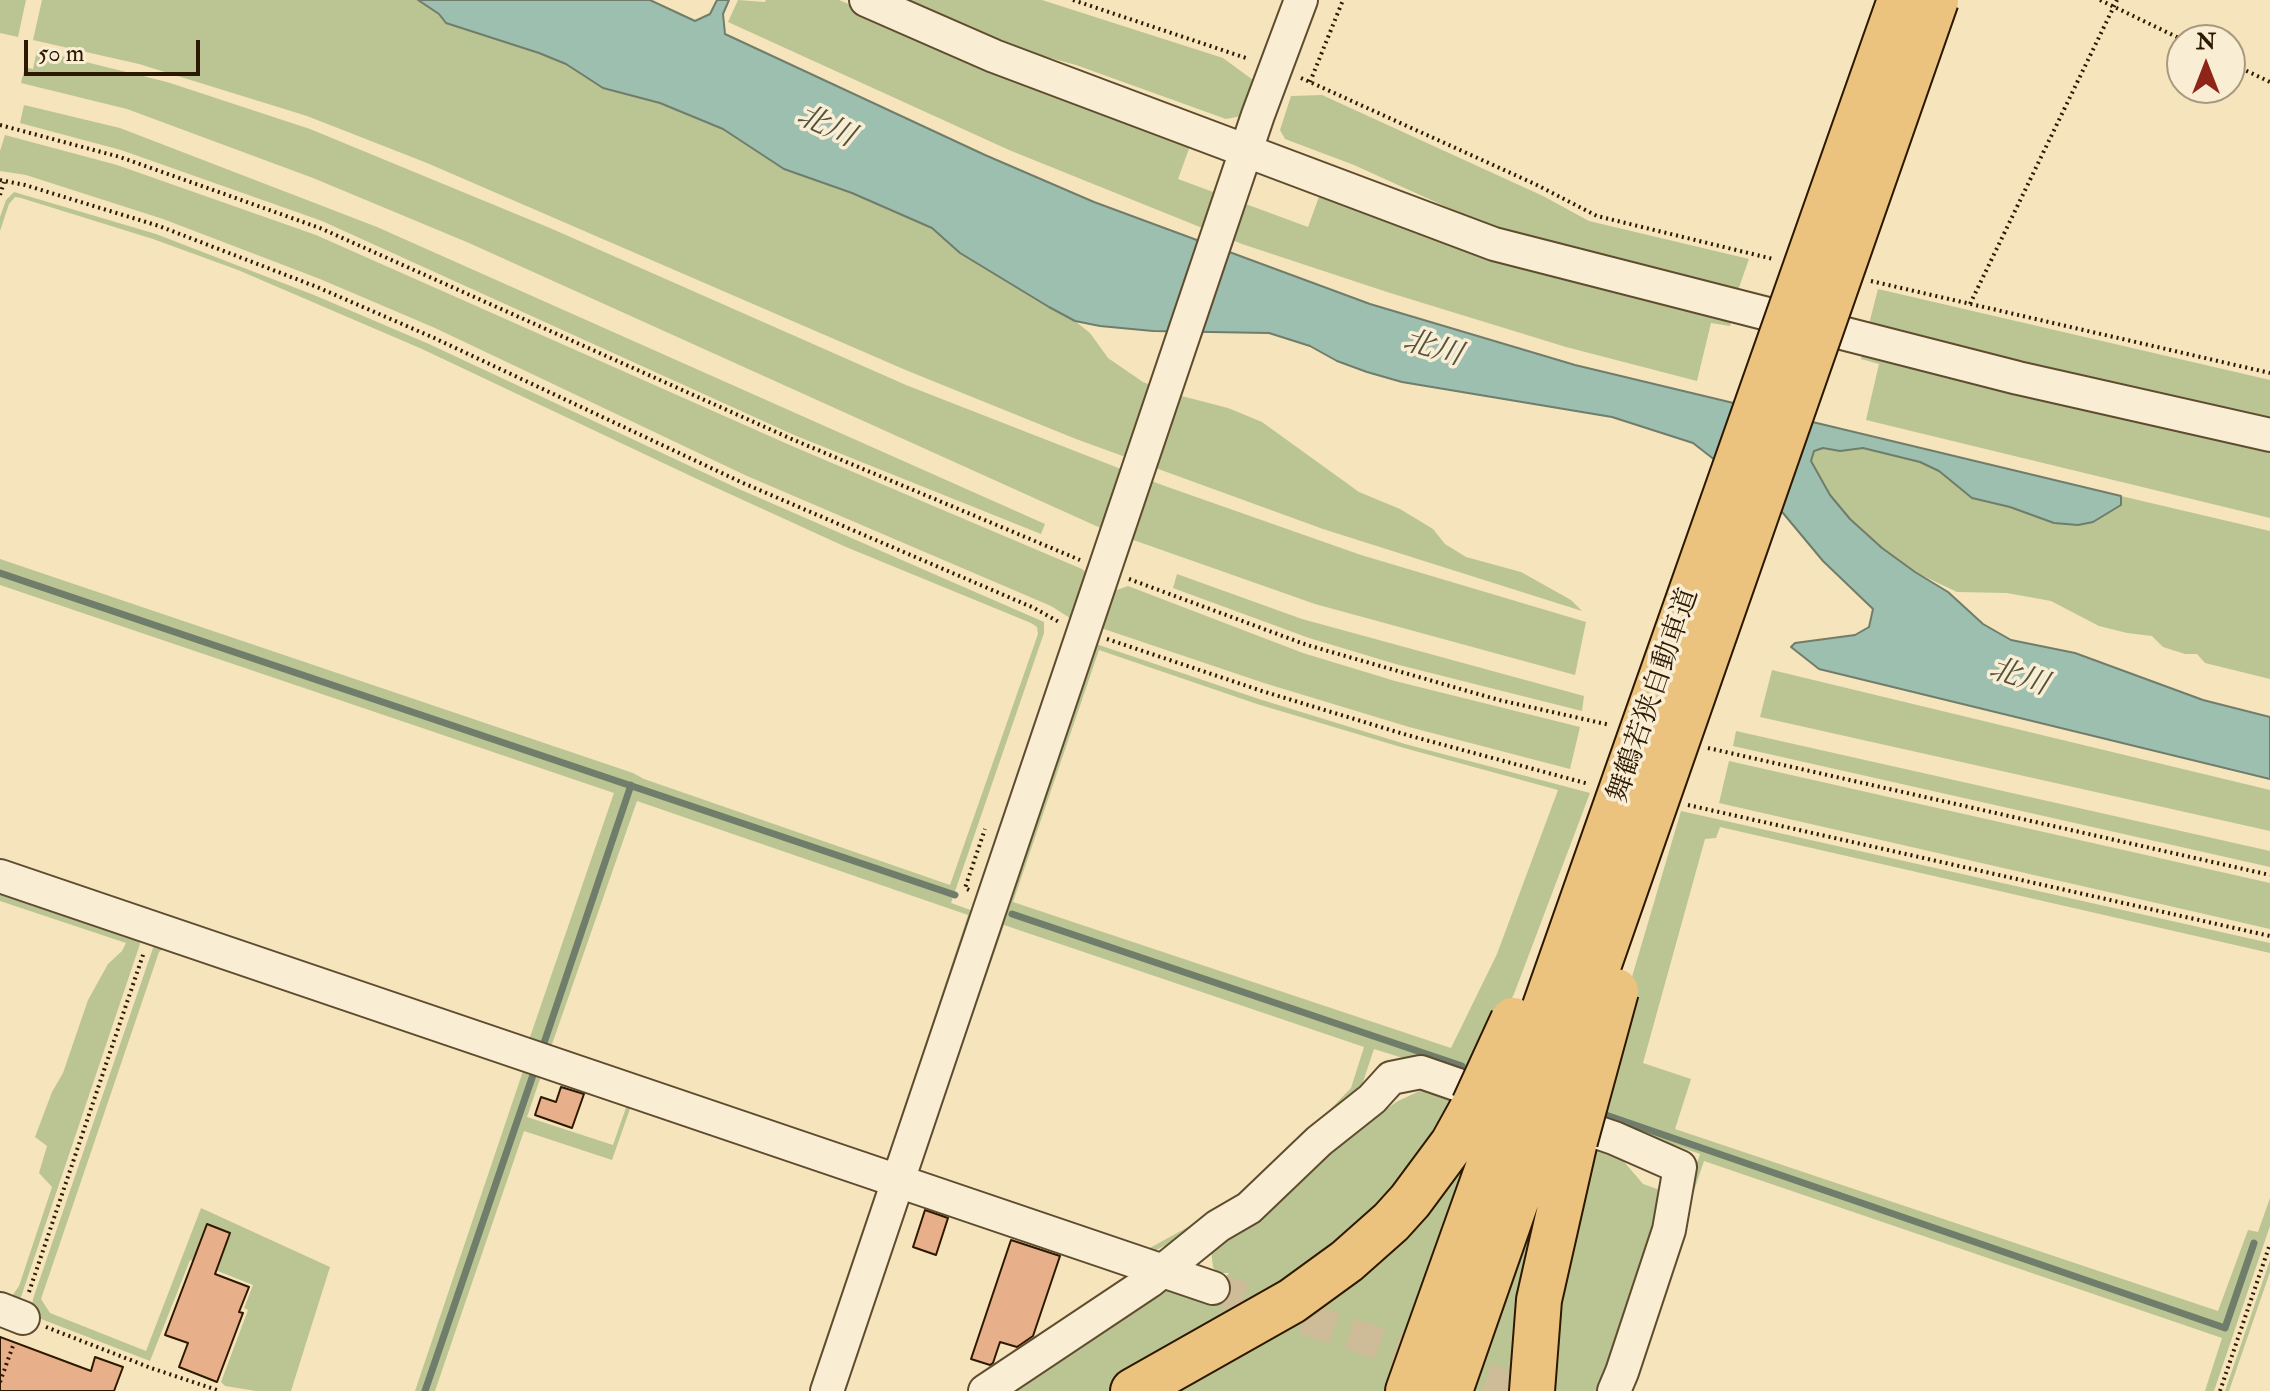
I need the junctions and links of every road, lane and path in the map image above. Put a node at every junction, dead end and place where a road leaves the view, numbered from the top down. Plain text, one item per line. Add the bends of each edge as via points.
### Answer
1 (866, 0) edge
2 (1073, 0) edge
3 (1301, 0) edge
4 (1343, 0) edge
5 (1900, 0) edge
6 (1936, 0) edge
7 (2100, 0) edge
8 (2117, 0) edge
9 (2114, 7) junction
10 (2166, 32) edge
11 (1258, 62) dead end
12 (2246, 71) edge
13 (1310, 82) dead end
14 (2270, 82) edge
15 (0, 125) edge
16 (1243, 162) junction
17 (2, 181) edge
18 (0, 195) edge
19 (1970, 304) dead end
20 (2270, 435) edge
21 (1107, 565) junction
22 (1065, 625) dead end
23 (0, 876) edge
24 (152, 927) junction
25 (1524, 1124) junction
26 (899, 1181) junction
27 (2270, 1244) edge
28 (1162, 1269) junction
29 (1213, 1288) tunnel mouth
30 (12, 1314) edge
31 (0, 1382) edge
32 (220, 1391) edge
33 (827, 1391) edge
34 (985, 1391) edge
35 (1133, 1391) edge
36 (1408, 1391) edge
37 (1450, 1391) edge
38 (1532, 1391) edge
39 (1614, 1391) edge
40 (2220, 1391) edge

1 - 16 street
2 - 11 path
3 - 16 street
4 - 13 path
5 - 25 highway, bridge via 1732,477 1675,581 1517,1011
6 - 25 highway, 舞鶴若狭自動車道, bridge via 1725,600
7 - 9 path
8 - 9 path
9 - 10 path
9 - 19 path
12 - 14 path
15 - 21 path via 120,157 320,228 808,446
16 - 20 street via 1494,244 2018,378
16 - 21 street
17 - 18 path
17 - 22 path via 159,226 317,287
21 - 26 street
23 - 24 street
24 - 26 street
24 - 30 path via 27,1297
25 - 35 highway via 1453,1143 1410,1201 1347,1261 1292,1301
25 - 36 highway
25 - 37 highway
25 - 38 highway via 1541,1286
26 - 28 street
26 - 33 street
27 - 40 path
28 - 29 street
28 - 34 street
28 - 39 street via 1249,1208 1391,1078 1421,1072 1614,1138 1680,1167 1669,1230
30 - 31 path
30 - 32 path

